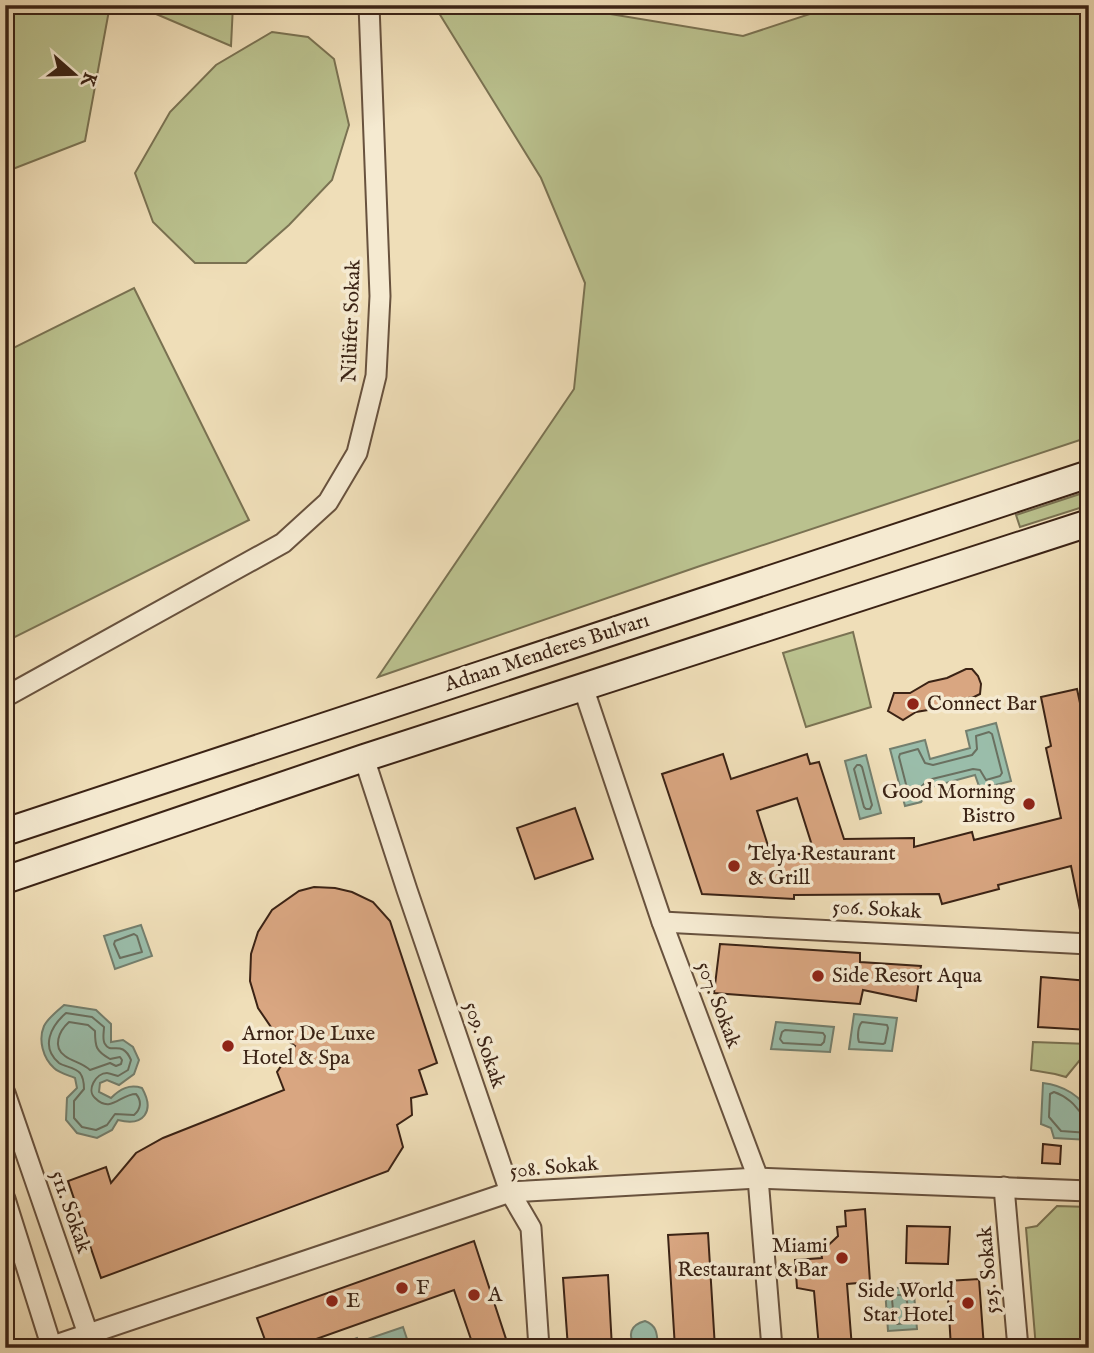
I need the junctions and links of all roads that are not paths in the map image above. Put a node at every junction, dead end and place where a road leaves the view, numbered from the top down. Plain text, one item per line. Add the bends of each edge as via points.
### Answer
1 (369, 5) edge
2 (1089, 474) edge
3 (1089, 523) edge
4 (583, 687) junction
5 (5, 696) edge
6 (364, 758) junction
7 (5, 832) edge
8 (5, 880) edge
9 (662, 922) junction
10 (1089, 944) edge
11 (5, 1093) edge
12 (758, 1178) junction
13 (1004, 1187) junction
14 (1089, 1191) edge
15 (510, 1192) junction
16 (5, 1199) edge
17 (89, 1341) edge
18 (50, 1347) edge
19 (539, 1348) edge
20 (772, 1348) edge
21 (1018, 1348) edge

1 - 5 street, Nilüfer Sokak via 380,296 376,376 358,453 328,502 283,543
2 - 7 main road, Adnan Menderes Bulvarı
3 - 4 main road, Adnan Menderes Bulvarı
4 - 6 main road, Adnan Menderes Bulvarı
4 - 9 street, 507. Sokak
6 - 8 main road, Adnan Menderes Bulvarı
6 - 15 street, 509. Sokak
9 - 10 street, 506. Sokak
9 - 12 street, 507. Sokak
11 - 17 street, 511. Sokak
12 - 13 street, 508. Sokak
12 - 15 street, 508. Sokak
12 - 20 street, 507. Sokak
13 - 14 street, 508. Sokak
13 - 21 street, 525. Sokak
15 - 17 street, 508. Sokak
15 - 19 street, 509. Sokak via 531,1228
16 - 18 street
17 - 18 street, 508. Sokak

